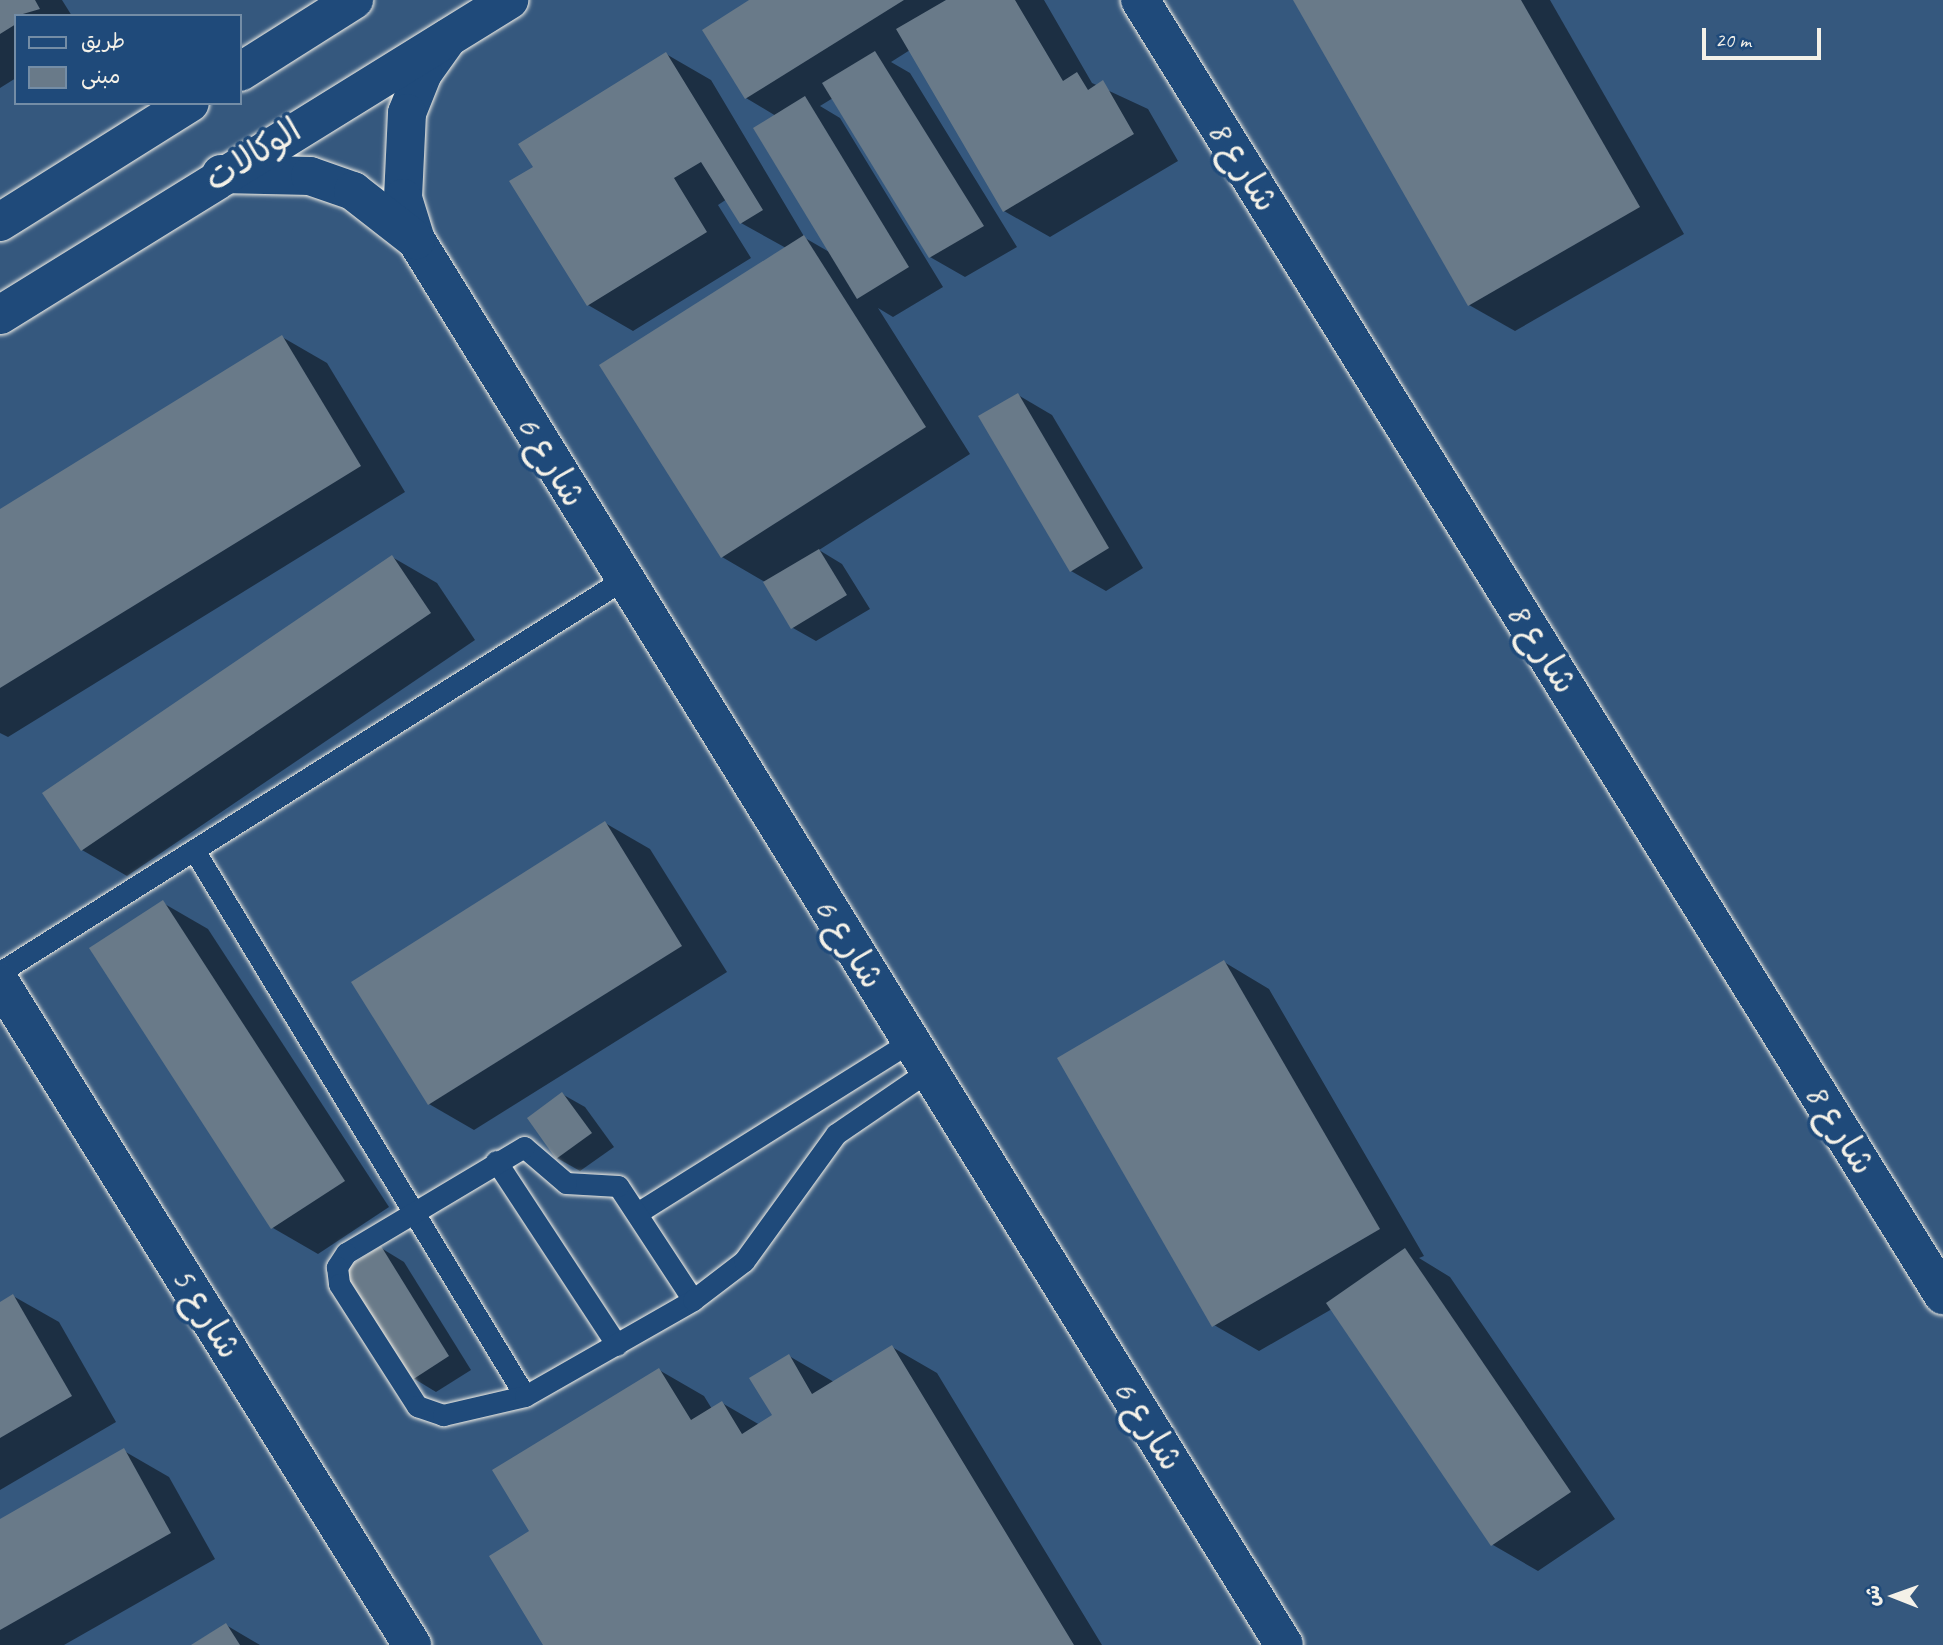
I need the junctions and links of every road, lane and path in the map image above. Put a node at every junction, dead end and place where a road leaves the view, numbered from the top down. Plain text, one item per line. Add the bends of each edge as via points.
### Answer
1 (354, 0) edge
2 (509, 0) edge
3 (1140, 0) edge
4 (449, 38) junction
5 (242, 71) edge
6 (187, 105) edge
7 (221, 174) junction
8 (0, 222) edge
9 (416, 240) junction
10 (0, 315) edge
11 (624, 579) junction
12 (194, 850) junction
13 (0, 972) edge
14 (0, 982) edge
15 (919, 1056) junction
16 (496, 1161) junction
17 (414, 1209) junction
18 (637, 1213) junction
19 (1943, 1295) edge
20 (693, 1300) junction
21 (617, 1345) junction
22 (525, 1396) junction
23 (412, 1645) edge
24 (1284, 1645) edge

1 - 5 street
2 - 4 street, الوكالات
3 - 19 street, شارع 8
4 - 7 street, الوكالات
4 - 9 street, شارع 6 via 424,73 405,123 403,198
6 - 8 street
7 - 9 street, شارع 6 via 310,176 353,191
7 - 10 street, الوكالات
9 - 11 street, شارع 6
11 - 12 lane
11 - 15 street, شارع 6
12 - 13 lane
12 - 17 lane
14 - 23 street, شارع 5
15 - 18 lane
15 - 20 lane via 836,1134 754,1250
15 - 24 street, شارع 6
16 - 17 lane
16 - 18 lane via 532,1148 566,1183 612,1182
16 - 21 lane
17 - 22 lane
17 - 22 lane via 346,1253 337,1267 339,1284 417,1406 443,1415
18 - 20 lane
20 - 21 lane
21 - 22 lane

